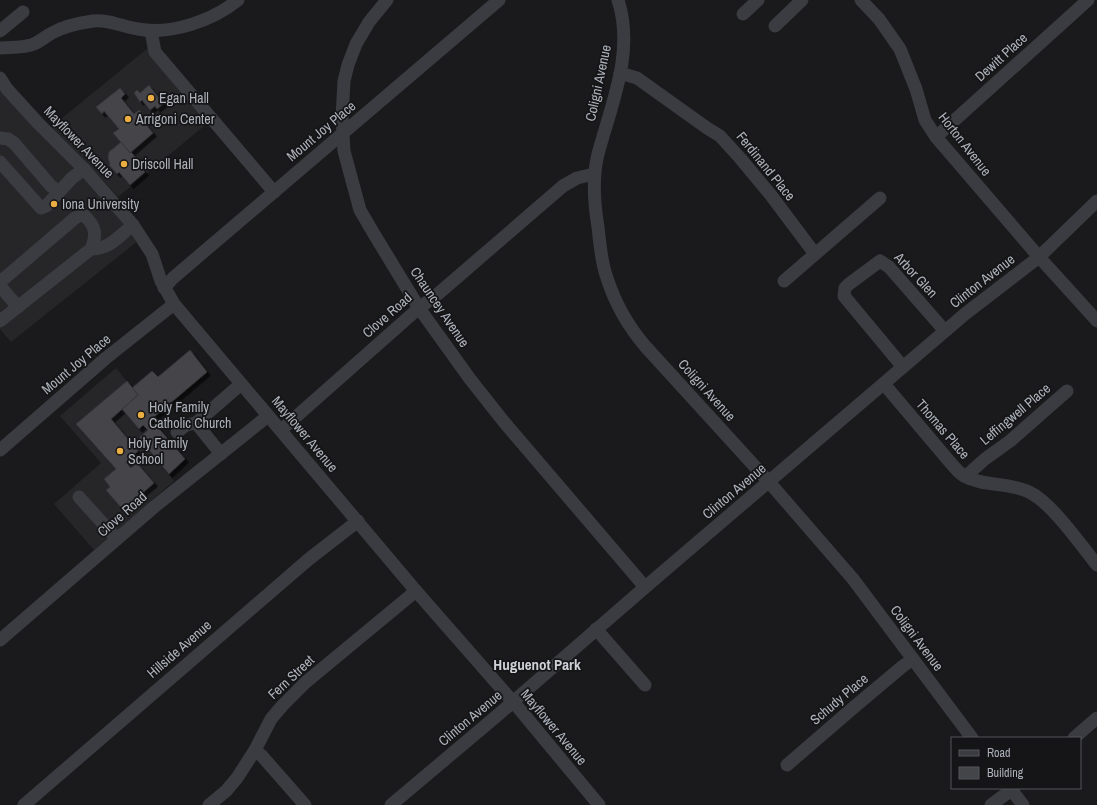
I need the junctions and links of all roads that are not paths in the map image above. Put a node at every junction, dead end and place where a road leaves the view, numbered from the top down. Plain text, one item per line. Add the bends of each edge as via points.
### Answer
1 (238, 0) edge
2 (387, 0) edge
3 (499, 0) edge
4 (618, 0) edge
5 (758, 0) edge
6 (802, 0) edge
7 (861, 0) edge
8 (1088, 0) edge
9 (23, 12) dead end
10 (743, 14) dead end
11 (775, 26) dead end
12 (0, 31) edge
13 (151, 32) junction
14 (0, 48) edge
15 (620, 73) junction
16 (0, 78) edge
17 (343, 134) junction
18 (936, 137) junction
19 (0, 138) edge
20 (0, 162) edge
21 (84, 169) junction
22 (594, 174) junction
23 (59, 192) junction
24 (274, 192) junction
25 (880, 198) dead end
26 (1097, 201) edge
27 (133, 225) junction
28 (91, 250) junction
29 (815, 254) junction
30 (1039, 257) junction
31 (784, 281) dead end
32 (0, 282) edge
33 (0, 286) edge
34 (164, 288) junction
35 (174, 304) junction
36 (18, 307) junction
37 (419, 308) junction
38 (0, 321) edge
39 (1097, 321) edge
40 (945, 331) junction
41 (903, 367) junction
42 (241, 384) junction
43 (884, 384) junction
44 (1066, 391) dead end
45 (268, 416) junction
46 (196, 423) junction
47 (280, 430) junction
48 (176, 432) dead end
49 (0, 450) edge
50 (221, 454) junction
51 (966, 476) junction
52 (769, 482) junction
53 (79, 497) dead end
54 (358, 521) junction
55 (117, 539) junction
56 (1097, 565) edge
57 (645, 587) junction
58 (416, 591) junction
59 (596, 629) junction
60 (0, 640) edge
61 (913, 659) junction
62 (645, 685) dead end
63 (513, 702) junction
64 (1097, 718) edge
65 (971, 737) edge
66 (1075, 737) edge
67 (255, 750) junction
68 (787, 765) dead end
69 (1012, 789) edge
70 (24, 805) edge
71 (209, 805) edge
72 (305, 805) edge
73 (391, 805) edge
74 (599, 805) edge
75 (991, 805) edge
76 (1023, 805) edge

1 - 13 street via 218,13 187,25
2 - 17 street, Chauncey Avenue via 369,22 356,44 348,65 342,100
3 - 17 street, Mount Joy Place
4 - 15 street, Coligni Avenue via 624,32
5 - 10 street
6 - 11 street
7 - 18 street, Horton Avenue via 879,19 900,49 925,120
8 - 18 street, Dewitt Place
9 - 12 street
13 - 14 street via 95,21 62,28 30,45
13 - 24 street via 155,52
15 - 22 street, Coligni Avenue
15 - 29 street, Ferdinand Place via 637,78 720,136 765,188
16 - 21 street, Mayflower Avenue via 38,123
17 - 24 street, Mount Joy Place
17 - 37 street, Chauncey Avenue via 344,151 360,210
18 - 30 street, Horton Avenue
19 - 23 street via 14,142
20 - 23 street via 41,208
21 - 23 street
21 - 27 street, Mayflower Avenue
22 - 37 street, Clove Road via 577,178 562,186 439,294
22 - 52 street, Coligni Avenue via 594,205 606,277 625,318 645,346
24 - 34 street, Mount Joy Place
25 - 29 street
26 - 30 street, Clinton Avenue
27 - 28 street via 107,246
27 - 34 street, Mayflower Avenue via 152,254
28 - 32 street via 95,239 94,231 85,216 80,215
28 - 36 street
29 - 31 street
30 - 39 street, Horton Avenue
30 - 40 street, Clinton Avenue
33 - 36 street
34 - 35 street, Mayflower Avenue
35 - 42 street, Mayflower Avenue
35 - 49 street, Mount Joy Place via 106,358
36 - 38 street
37 - 47 street, Clove Road
37 - 57 street, Chauncey Avenue via 494,410
40 - 41 street, Clinton Avenue
40 - 41 street, Arbor Glen via 889,267 880,261 849,284 845,288 844,296
41 - 43 street, Clinton Avenue
42 - 45 street, Mayflower Avenue
42 - 46 street
43 - 51 street, Thomas Place via 949,462
43 - 52 street, Clinton Avenue
44 - 51 street, Leffingwell Place
45 - 47 street, Mayflower Avenue
45 - 50 street, Clove Road
46 - 48 street via 186,425
46 - 50 street
47 - 54 street, Mayflower Avenue
50 - 55 street, Clove Road
51 - 56 street, Thomas Place via 977,481 1018,487 1042,500
52 - 57 street, Clinton Avenue
52 - 61 street, Coligni Avenue via 853,579
53 - 55 street
54 - 58 street, Mayflower Avenue
54 - 70 street, Hillside Avenue via 309,559
55 - 60 street, Clove Road
57 - 59 street, Clinton Avenue
58 - 63 street, Mayflower Avenue
58 - 67 street, Fern Street via 306,682 271,719
59 - 62 street
59 - 63 street, Clinton Avenue
61 - 65 street, Coligni Avenue
61 - 68 street, Schudy Place
63 - 73 street, Clinton Avenue
63 - 74 street, Mayflower Avenue
64 - 66 street
67 - 71 street, Fern Street via 237,778
67 - 72 street
69 - 75 street
69 - 76 street

